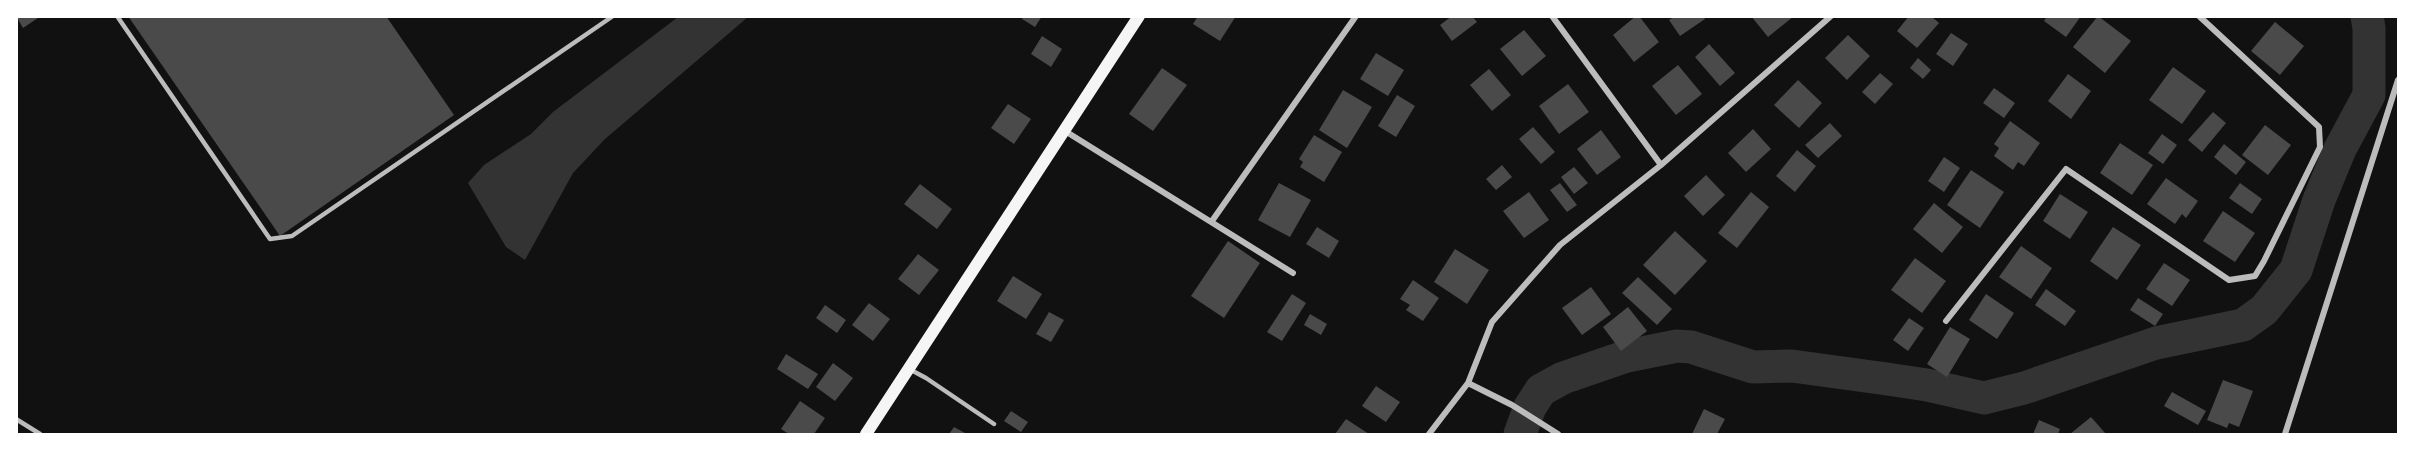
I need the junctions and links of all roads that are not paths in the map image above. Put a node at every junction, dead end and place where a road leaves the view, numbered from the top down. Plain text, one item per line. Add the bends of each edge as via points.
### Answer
1 (117, 16) edge
2 (613, 16) edge
3 (1139, 16) edge
4 (1356, 16) edge
5 (1552, 16) edge
6 (1831, 16) edge
7 (2199, 16) edge
8 (2398, 80) edge
9 (1065, 131) junction
10 (1661, 165) junction
11 (1212, 221) junction
12 (1293, 273) dead end
13 (1946, 321) dead end
14 (908, 368) junction
15 (1468, 383) junction
16 (16, 419) edge
17 (994, 424) dead end
18 (40, 435) edge
19 (866, 435) edge
20 (1429, 435) edge
21 (1558, 435) edge
22 (2285, 435) edge

1 - 2 lane via 270,239 291,237
3 - 9 main road
4 - 11 street
5 - 10 street
6 - 10 street
7 - 13 street via 2319,127 2320,147 2255,276 2229,280 2066,169
8 - 22 street
9 - 11 street
9 - 14 main road
10 - 15 street via 1560,245 1514,296 1492,322
11 - 12 street
14 - 17 lane
14 - 19 main road
15 - 20 street
15 - 21 street
16 - 18 lane

